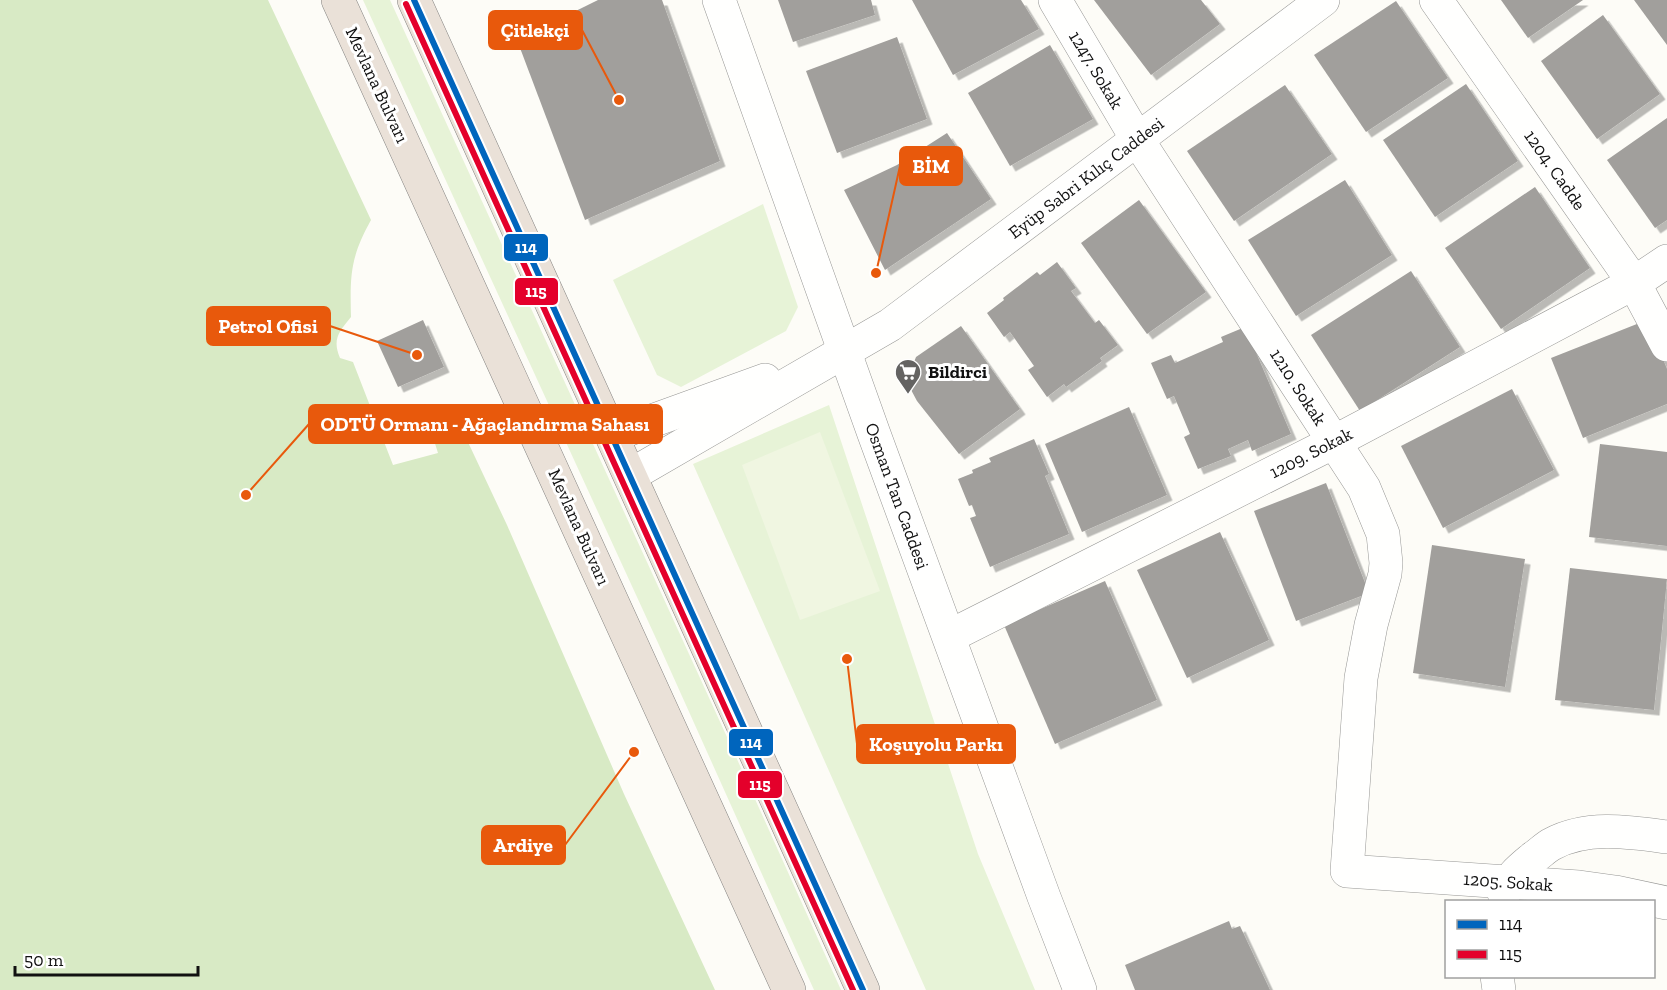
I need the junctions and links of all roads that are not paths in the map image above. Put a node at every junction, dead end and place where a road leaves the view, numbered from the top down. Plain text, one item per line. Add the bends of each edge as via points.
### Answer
1 (338, 0) edge
2 (414, 0) edge
3 (719, 0) edge
4 (1054, 0) edge
5 (1323, 0) edge
6 (1436, 0) edge
7 (1137, 139) junction
8 (1667, 261) edge
9 (1634, 283) junction
10 (1667, 345) edge
11 (846, 351) junction
12 (673, 413) junction
13 (613, 435) junction
14 (1334, 442) junction
15 (685, 444) junction
16 (631, 475) junction
17 (950, 636) junction
18 (1667, 837) edge
19 (1347, 871) joint
20 (1504, 892) edge
21 (1653, 900) edge
22 (789, 990) edge
23 (863, 990) edge
24 (1080, 990) edge

1 - 22 highway, Mevlana Bulvarı
2 - 13 highway
3 - 11 street, Osman Tan Caddesi
4 - 7 street, 1247. Sokak
5 - 7 street, Eyüp Sabri Kılıç Caddesi
6 - 9 street, 1204. Cadde
7 - 11 street, Eyüp Sabri Kılıç Caddesi via 909,312
7 - 14 street, 1210. Sokak
8 - 9 street, 1209. Sokak
9 - 10 street, 1204. Cadde
9 - 14 street, 1209. Sokak
11 - 12 street, Eyüp Sabri Kılıç Caddesi
11 - 15 street, Eyüp Sabri Kılıç Caddesi
11 - 17 street, Osman Tan Caddesi
12 - 13 street, Eyüp Sabri Kılıç Caddesi
12 - 15 street via 670,433 675,441
13 - 16 highway
14 - 17 street, 1209. Sokak
14 - 19 street, 1210. Sokak via 1376,514 1386,562 1361,678
15 - 16 street, Eyüp Sabri Kılıç Caddesi
16 - 23 highway
17 - 24 street, Osman Tan Caddesi
18 - 20 street via 1588,833 1552,844 1522,866
19 - 20 street, 1205. Sokak
20 - 21 street, 1205. Sokak via 1615,892

